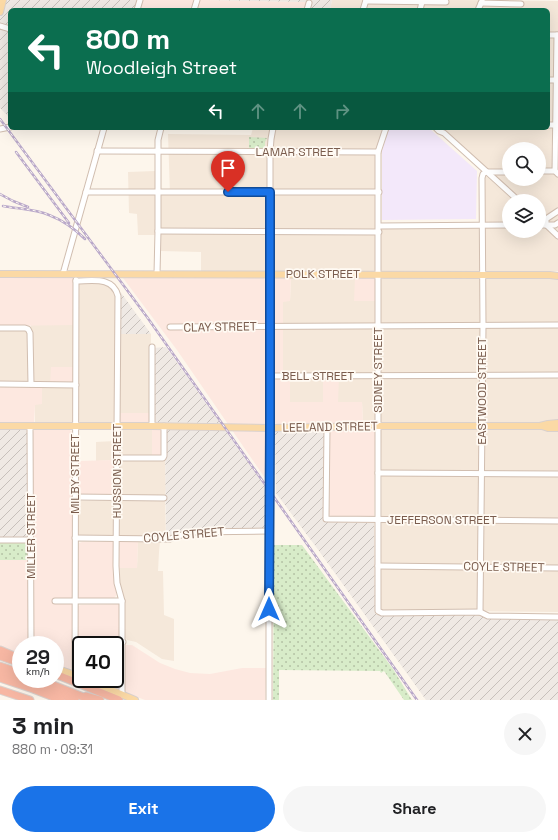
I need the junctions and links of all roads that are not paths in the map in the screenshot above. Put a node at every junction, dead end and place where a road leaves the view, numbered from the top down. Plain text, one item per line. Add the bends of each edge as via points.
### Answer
1 (3, 0) edge
2 (366, 1) edge
3 (422, 2) junction
4 (446, 2) dead end
5 (481, 2) edge
6 (309, 3) dead end
7 (521, 4) dead end
8 (308, 8) edge
9 (420, 8) edge
10 (0, 12) edge
11 (558, 35) edge
12 (557, 80) edge
13 (557, 125) edge
14 (103, 130) edge
15 (161, 130) edge
16 (273, 130) edge
17 (385, 130) edge
18 (444, 131) edge
19 (97, 151) junction
20 (158, 151) junction
21 (270, 152) junction
22 (378, 152) junction
23 (486, 172) junction
24 (502, 172) edge
25 (546, 172) edge
26 (556, 173) edge
27 (86, 192) junction
28 (157, 192) junction
29 (270, 192) junction
30 (379, 192) junction
31 (511, 194) edge
32 (558, 211) edge
33 (546, 219) edge
34 (558, 223) edge
35 (546, 224) joint
36 (482, 225) junction
37 (502, 225) edge
38 (379, 226) junction
39 (158, 231) junction
40 (270, 232) junction
41 (379, 232) junction
42 (558, 236) edge
43 (0, 274) edge
44 (62, 274) junction
45 (76, 274) junction
46 (157, 274) junction
47 (270, 274) junction
48 (378, 274) junction
49 (482, 274) junction
50 (558, 275) edge
51 (76, 281) junction
52 (483, 325) junction
53 (558, 325) edge
54 (270, 326) junction
55 (378, 326) junction
56 (170, 327) dead end
57 (0, 328) edge
58 (152, 347) dead end
59 (558, 375) edge
60 (270, 376) junction
61 (378, 376) junction
62 (482, 376) junction
63 (0, 384) edge
64 (31, 384) junction
65 (76, 384) junction
66 (558, 423) edge
67 (0, 426) edge
68 (30, 426) junction
69 (76, 426) junction
70 (117, 426) junction
71 (152, 426) junction
72 (164, 426) junction
73 (378, 426) junction
74 (482, 426) junction
75 (540, 426) junction
76 (327, 427) junction
77 (270, 428) junction
78 (558, 428) edge
79 (117, 458) junction
80 (378, 473) junction
81 (482, 474) junction
82 (558, 474) edge
83 (75, 497) junction
84 (116, 498) junction
85 (164, 498) dead end
86 (378, 520) junction
87 (482, 520) junction
88 (558, 521) edge
89 (269, 531) junction
90 (75, 538) junction
91 (116, 538) junction
92 (0, 540) edge
93 (31, 540) junction
94 (378, 566) junction
95 (481, 567) junction
96 (558, 568) edge
97 (55, 601) dead end
98 (75, 601) junction
99 (122, 601) junction
100 (480, 612) junction
101 (558, 617) edge
102 (30, 636) edge
103 (75, 636) edge
104 (122, 636) edge
105 (0, 650) edge
106 (12, 655) edge
107 (0, 656) edge
108 (12, 660) edge
109 (0, 666) edge
110 (12, 670) edge
111 (0, 672) edge
112 (64, 677) edge
113 (0, 678) edge
114 (57, 688) edge
115 (102, 688) edge
116 (0, 690) edge
117 (74, 696) edge
118 (120, 697) edge
119 (30, 700) edge
120 (61, 700) edge
121 (91, 700) edge
122 (100, 700) edge
123 (136, 700) edge
124 (269, 700) edge

1 - 10 main road
2 - 3 street
3 - 4 street
3 - 9 street
5 - 7 street
6 - 8 street
11 - 12 street
12 - 13 street
13 - 26 street
14 - 19 street
15 - 20 street
16 - 21 street
17 - 22 street, SIDNEY STREET
18 - 23 street
19 - 20 street, LAMAR STREET
19 - 27 street
20 - 21 street, LAMAR STREET
20 - 28 street
21 - 22 street, LAMAR STREET
21 - 29 street
22 - 30 street, SIDNEY STREET
23 - 24 street
23 - 31 street
23 - 36 street, EASTWOOD STREET via 482,178
25 - 26 street
27 - 28 street
27 - 44 street
28 - 29 street
28 - 39 street
29 - 30 street
29 - 40 street
30 - 38 street, SIDNEY STREET
32 - 33 street
34 - 35 street
35 - 42 street
36 - 37 street
36 - 38 street
36 - 49 street, EASTWOOD STREET
38 - 41 street, SIDNEY STREET
39 - 40 street
39 - 46 street
40 - 41 street
40 - 47 street
41 - 48 street, SIDNEY STREET
43 - 44 main road, POLK STREET
44 - 45 main road, POLK STREET
45 - 46 main road, POLK STREET
45 - 51 street, MILBY STREET
46 - 47 main road, POLK STREET
47 - 48 main road, POLK STREET
47 - 54 street
48 - 49 main road, POLK STREET
48 - 55 street, SIDNEY STREET
49 - 50 main road, POLK STREET
49 - 52 street, EASTWOOD STREET
51 - 65 street, MILBY STREET
51 - 70 street, HUSSION STREET via 108,282 117,291
52 - 53 street, CLAY STREET
52 - 55 street, CLAY STREET
52 - 62 street, EASTWOOD STREET
54 - 55 street, CLAY STREET
54 - 56 street, CLAY STREET
54 - 60 street
55 - 61 street, SIDNEY STREET
57 - 64 street via 25,328 30,332
58 - 71 street
59 - 62 street, BELL STREET
60 - 61 street, BELL STREET
60 - 77 street
61 - 62 street, BELL STREET
61 - 73 street, SIDNEY STREET
62 - 74 street, EASTWOOD STREET
63 - 64 street
64 - 65 street
65 - 69 street, MILBY STREET
66 - 75 main road, LEELAND STREET
67 - 68 main road, LEELAND STREET
68 - 69 main road, LEELAND STREET
68 - 93 street, MILLER STREET
69 - 70 main road, LEELAND STREET
69 - 83 street, MILBY STREET
70 - 71 main road, LEELAND STREET
70 - 79 street, HUSSION STREET
71 - 72 main road, LEELAND STREET
72 - 77 main road, LEELAND STREET
72 - 79 street via 163,458
73 - 74 main road, LEELAND STREET
73 - 76 main road, LEELAND STREET
73 - 80 street, SIDNEY STREET
74 - 75 main road, LEELAND STREET
74 - 81 street, EASTWOOD STREET
75 - 78 main road, LEELAND STREET
76 - 77 main road, LEELAND STREET
76 - 86 street, JEFFERSON STREET via 326,519
77 - 89 street
79 - 84 street, HUSSION STREET
80 - 81 street
80 - 86 street, SIDNEY STREET
81 - 82 street
81 - 87 street, EASTWOOD STREET
83 - 84 street
83 - 90 street, MILBY STREET
84 - 85 street
84 - 91 street, HUSSION STREET
86 - 87 street, JEFFERSON STREET
86 - 94 street, SIDNEY STREET
87 - 88 street, JEFFERSON STREET
87 - 95 street, EASTWOOD STREET
89 - 91 street, COYLE STREET via 190,532 163,539
89 - 124 street
90 - 91 street, COYLE STREET
90 - 98 street, MILBY STREET
91 - 99 street, HUSSION STREET via 117,580
92 - 93 street
93 - 102 street, MILLER STREET
94 - 95 street, COYLE STREET
94 - 100 street, SIDNEY STREET via 380,612
95 - 96 street, COYLE STREET
95 - 100 street, EASTWOOD STREET
97 - 98 street
98 - 99 street
98 - 103 street, MILBY STREET
99 - 104 street, HUSSION STREET
100 - 101 street via 488,616
105 - 106 highway
107 - 108 highway
109 - 110 highway
111 - 117 highway
112 - 118 highway
113 - 120 highway
114 - 117 highway
115 - 118 main road
116 - 119 highway
117 - 121 highway
117 - 122 highway
118 - 123 main road

